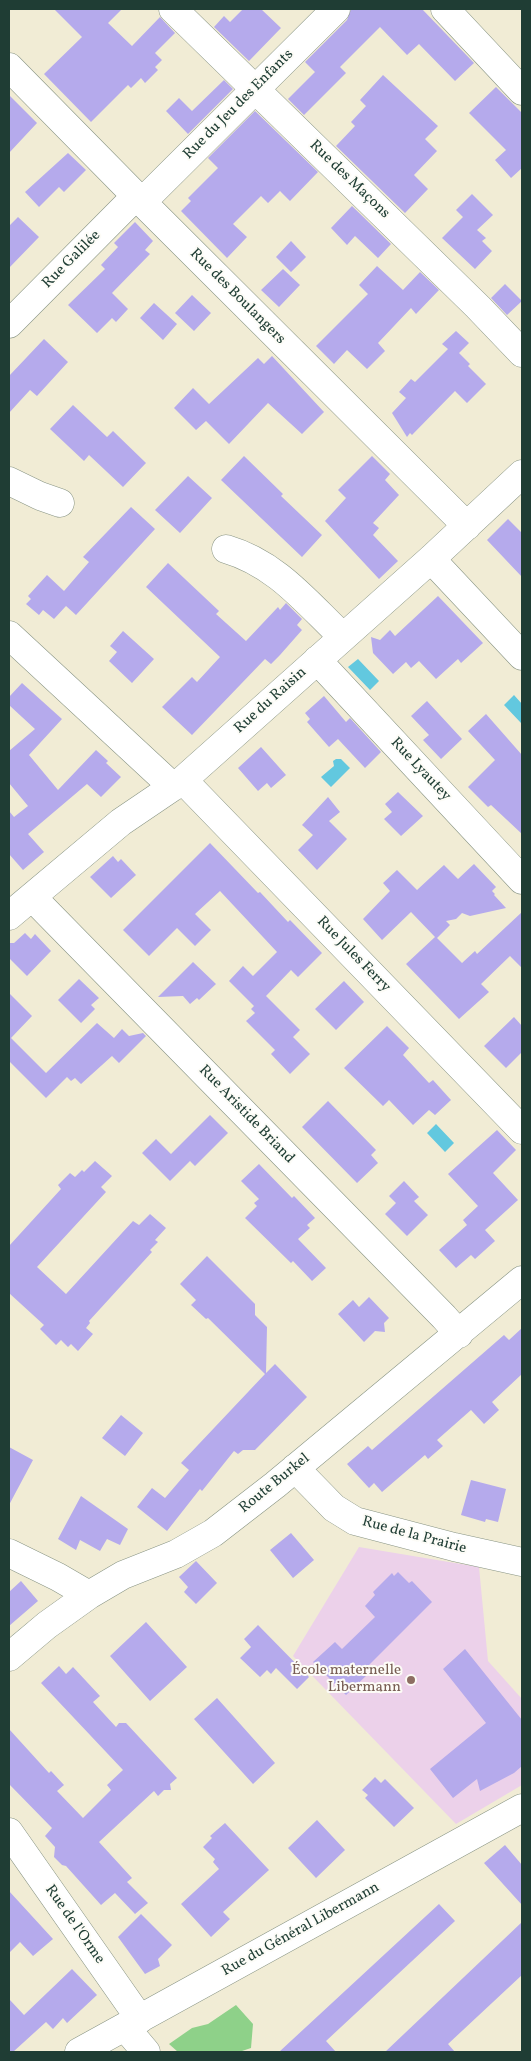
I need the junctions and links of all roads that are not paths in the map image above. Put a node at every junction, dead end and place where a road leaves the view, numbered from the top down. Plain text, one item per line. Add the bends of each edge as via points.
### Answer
1 (173, 9) edge
2 (336, 9) edge
3 (445, 9) edge
4 (9, 66) edge
5 (256, 88) junction
6 (522, 91) edge
7 (139, 199) junction
8 (9, 324) edge
9 (522, 353) edge
10 (522, 474) edge
11 (9, 481) edge
12 (60, 503) dead end
13 (467, 526) junction
14 (226, 549) dead end
15 (431, 559) junction
16 (9, 635) edge
17 (342, 638) junction
18 (522, 656) edge
19 (317, 660) junction
20 (178, 783) junction
21 (522, 880) edge
22 (32, 897) junction
23 (9, 916) edge
24 (522, 1130) edge
25 (522, 1280) edge
26 (459, 1334) junction
27 (295, 1468) junction
28 (9, 1553) edge
29 (522, 1562) edge
30 (89, 1595) junction
31 (9, 1657) edge
32 (522, 1808) edge
33 (9, 1832) edge
34 (132, 2023) junction
35 (79, 2052) edge
36 (146, 2052) edge

1 - 5 street, Rue des Maçons
2 - 5 street, Rue du Jeu des Enfants
3 - 6 street
4 - 7 street, Rue des Boulangers
5 - 7 street, Rue du Jeu des Enfants
5 - 9 street, Rue des Maçons
7 - 8 street, Rue Galilée
7 - 13 street, Rue des Boulangers
10 - 13 street, Rue du Raisin
11 - 12 street
13 - 15 street, Rue du Raisin
14 - 17 street via 248,557 277,574
15 - 17 street, Rue du Raisin
15 - 18 street
16 - 20 street, Rue Jules Ferry
17 - 19 street, Rue du Raisin
19 - 20 street, Rue du Raisin
19 - 21 street, Rue Lyautey
20 - 22 street, Rue du Raisin via 121,822
20 - 24 street, Rue Jules Ferry
22 - 23 street, Rue du Raisin
22 - 26 street, Rue Aristide Briand
25 - 26 street, Route Burkel
26 - 27 street, Route Burkel
27 - 29 street, Rue de la Prairie via 334,1508 355,1521
27 - 30 street, Route Burkel via 214,1533 176,1554 123,1575
28 - 30 street
30 - 31 street, Route Burkel via 46,1625
32 - 34 street, Rue du Général Libermann
33 - 34 street, Rue de l'Orme
34 - 35 street, Rue du Général Libermann
34 - 36 street, Rue de l'Orme

